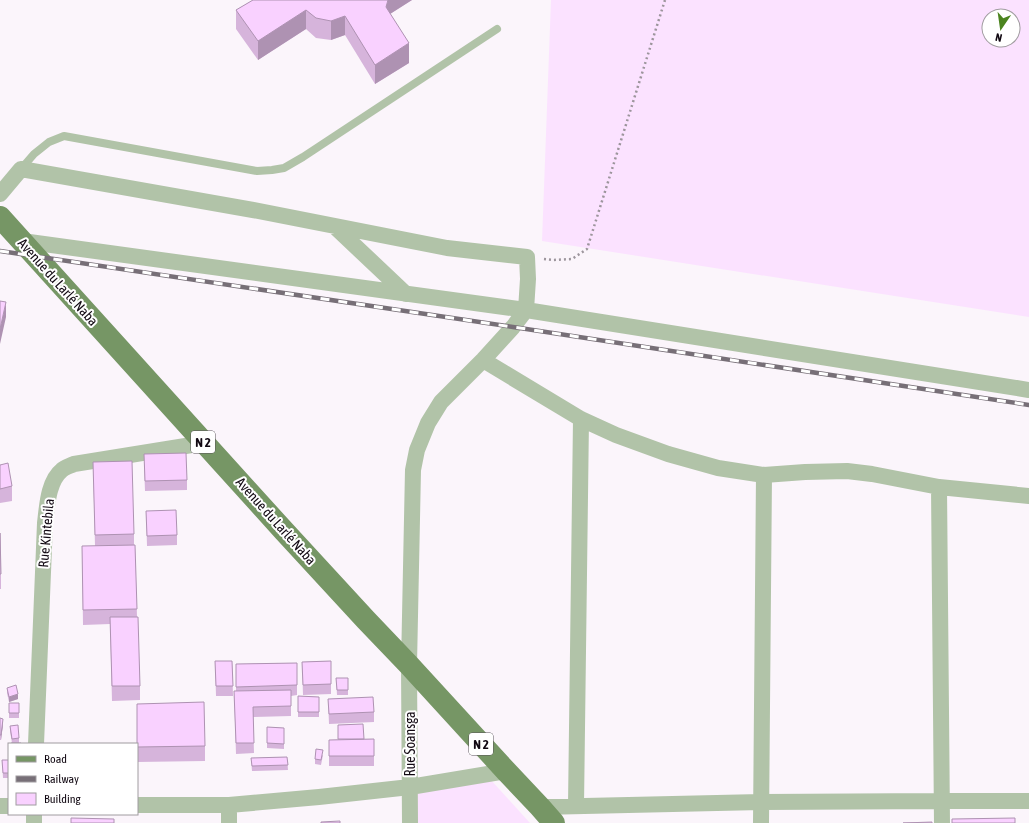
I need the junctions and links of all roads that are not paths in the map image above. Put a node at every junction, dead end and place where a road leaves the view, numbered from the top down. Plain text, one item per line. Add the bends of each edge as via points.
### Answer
1 (497, 29) dead end
2 (21, 169) junction
3 (0, 194) edge
4 (0, 217) edge
5 (334, 226) junction
6 (22, 241) junction
7 (406, 294) junction
8 (526, 310) junction
9 (483, 360) junction
10 (1029, 390) edge
11 (581, 419) junction
12 (204, 443) junction
13 (764, 475) junction
14 (939, 487) junction
15 (1029, 496) edge
16 (409, 665) junction
17 (36, 743) edge
18 (506, 771) junction
19 (410, 787) junction
20 (941, 801) junction
21 (1029, 801) edge
22 (761, 802) junction
23 (138, 805) edge
24 (229, 805) junction
25 (540, 806) junction
26 (576, 806) junction
27 (229, 823) edge
28 (410, 823) edge
29 (554, 823) edge
30 (761, 823) edge
31 (942, 823) edge

1 - 2 lane via 284,168 257,171 64,136 49,142
2 - 3 street
2 - 5 street
4 - 6 main road, Avenue du Larlé Naba / N 2
5 - 7 street
5 - 8 street via 447,248 527,258
6 - 7 street
6 - 12 main road, Avenue du Larlé Naba / N 2
7 - 8 street
8 - 9 street, Rue Soansga
8 - 10 street
9 - 11 street
9 - 16 street, Rue Soansga via 441,402 428,423 417,450 413,470
11 - 13 street via 668,454 718,468
11 - 26 street
12 - 16 main road, Avenue du Larlé Naba / N 2
12 - 17 street, Rue Kintebila via 74,464 62,470 53,482 48,496 45,523
13 - 14 street via 847,470
13 - 22 street
14 - 15 street
14 - 20 street
16 - 18 main road, Avenue du Larlé Naba / N 2
16 - 19 street, Rue Soansga
18 - 19 street
18 - 25 main road, Avenue du Larlé Naba / N 2
19 - 24 street
19 - 28 street, Rue Soansga
20 - 21 street
20 - 22 street
20 - 31 street
22 - 26 street
22 - 30 street
23 - 24 street
24 - 27 street
25 - 26 street
25 - 29 main road, Avenue du Larlé Naba / N 2

